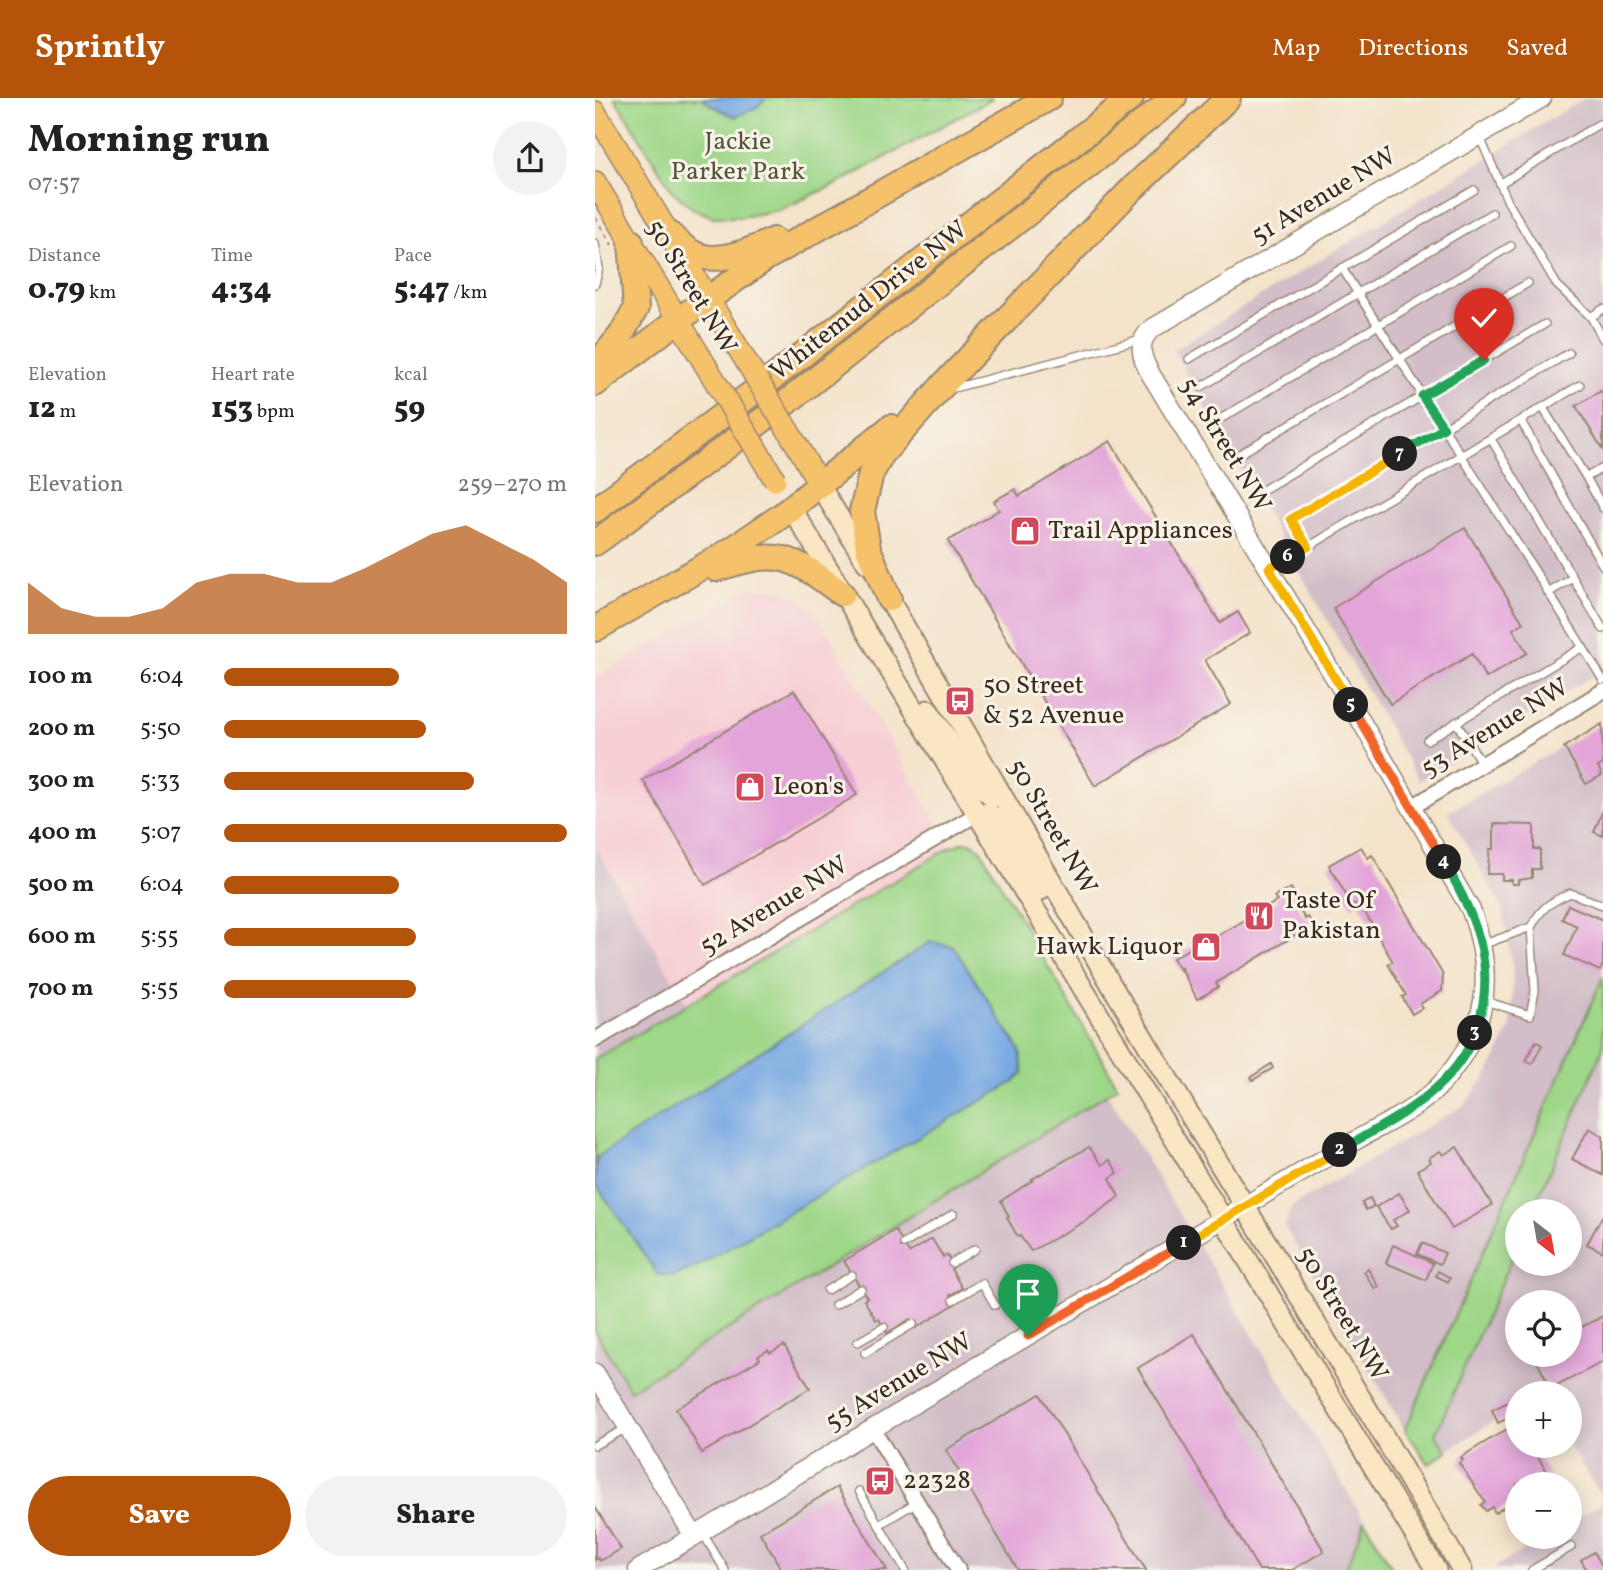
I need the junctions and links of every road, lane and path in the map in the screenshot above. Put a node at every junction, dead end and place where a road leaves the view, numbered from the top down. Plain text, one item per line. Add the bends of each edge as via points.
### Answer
1 (1049, 98) edge
2 (1131, 98) edge
3 (1174, 98) edge
4 (1228, 98) edge
5 (1542, 98) edge
6 (595, 111) edge
7 (1599, 124) dead end
8 (1479, 135) junction
9 (595, 183) edge
10 (1501, 183) junction
11 (1474, 190) dead end
12 (1492, 213) dead end
13 (840, 215) junction
14 (667, 232) junction
15 (631, 242) junction
16 (595, 243) edge
17 (1511, 246) dead end
18 (1342, 268) junction
19 (1528, 283) dead end
20 (595, 284) edge
21 (1358, 293) junction
22 (708, 298) junction
23 (1603, 309) edge
24 (1591, 317) junction
25 (678, 320) junction
26 (1545, 324) dead end
27 (1377, 325) junction
28 (1603, 339) edge
29 (1142, 343) junction
30 (1569, 353) dead end
31 (1398, 358) junction
32 (1189, 359) dead end
33 (595, 367) edge
34 (595, 384) edge
35 (1580, 385) dead end
36 (941, 387) junction
37 (1201, 387) dead end
38 (1422, 396) junction
39 (1543, 408) junction
40 (1222, 418) dead end
41 (1521, 421) junction
42 (1444, 428) junction
43 (1491, 439) junction
44 (1238, 455) dead end
45 (1463, 455) junction
46 (1603, 468) edge
47 (1586, 477) junction
48 (820, 486) junction
49 (1261, 491) dead end
50 (1603, 508) edge
51 (792, 509) junction
52 (595, 510) edge
53 (595, 543) edge
54 (1308, 547) junction
55 (1603, 566) edge
56 (1269, 568) junction
57 (1573, 578) junction
58 (678, 582) junction
59 (1548, 593) junction
60 (842, 594) junction
61 (890, 599) junction
62 (595, 629) edge
63 (1603, 629) edge
64 (1583, 647) junction
65 (878, 651) junction
66 (1603, 680) edge
67 (1603, 691) edge
68 (1456, 722) junction
69 (1427, 740) dead end
70 (1482, 764) junction
71 (1002, 797) junction
72 (1412, 807) junction
73 (977, 814) junction
74 (1603, 905) edge
75 (1531, 928) junction
76 (1482, 945) junction
77 (1112, 986) junction
78 (1483, 1009) junction
79 (595, 1040) edge
80 (1244, 1206) junction
81 (953, 1214) dead end
82 (1224, 1219) junction
83 (904, 1244) dead end
84 (975, 1250) dead end
85 (952, 1263) dead end
86 (852, 1275) dead end
87 (861, 1289) dead end
88 (827, 1290) dead end
89 (953, 1300) dead end
90 (835, 1305) dead end
91 (995, 1305) dead end
92 (913, 1324) dead end
93 (884, 1326) dead end
94 (858, 1342) dead end
95 (865, 1353) dead end
96 (595, 1373) edge
97 (628, 1427) junction
98 (873, 1429) junction
99 (595, 1446) edge
100 (859, 1491) dead end
101 (917, 1502) junction
102 (1430, 1514) junction
103 (879, 1525) junction
104 (1410, 1526) junction
105 (698, 1534) junction
106 (1568, 1549) edge
107 (649, 1567) edge
108 (955, 1569) edge
109 (725, 1570) edge
110 (905, 1570) edge
111 (1436, 1570) edge
112 (1462, 1570) edge
113 (1532, 1570) edge

1 - 13 highway
2 - 52 highway, Whitemud Drive NW via 774,377
3 - 53 highway, Whitemud Drive NW via 787,402
4 - 36 highway via 1131,190
5 - 8 street, 51 Avenue NW
6 - 14 main road, 50 Street NW
7 - 10 lane
8 - 10 lane
8 - 29 street, 51 Avenue NW via 1153,328
9 - 15 main road, 50 Street NW
10 - 24 lane via 1557,285
11 - 18 lane
12 - 21 lane
13 - 14 highway via 758,247 707,258 694,254
13 - 22 highway
14 - 22 main road, 50 Street NW
15 - 25 main road, 50 Street NW
15 - 33 highway via 636,309
16 - 20 lane via 599,268
17 - 27 lane
18 - 21 lane
18 - 32 lane
19 - 31 lane
21 - 27 lane
21 - 37 lane
22 - 25 highway
22 - 48 main road, 50 Street NW, bridge
23 - 24 lane
24 - 28 lane
25 - 34 highway
25 - 51 main road, 50 Street NW, bridge
26 - 38 lane
27 - 31 lane
27 - 40 lane
29 - 36 lane
29 - 56 street, 54 Street NW via 1150,373
30 - 42 lane
31 - 38 lane
31 - 44 lane
35 - 39 lane
36 - 48 highway
36 - 61 highway via 882,454 864,495 868,548
38 - 42 lane
38 - 49 lane
39 - 41 lane
39 - 47 lane
41 - 43 lane
41 - 55 lane
42 - 45 lane
42 - 54 lane via 1291,519
43 - 45 lane
43 - 57 lane
45 - 54 lane
45 - 59 lane
46 - 47 lane
47 - 50 lane
48 - 51 highway
48 - 61 main road, 50 Street NW
51 - 58 highway
51 - 60 main road, 50 Street NW
54 - 56 lane
56 - 72 street, 54 Street NW
57 - 59 lane
57 - 63 lane
58 - 60 highway via 754,558 773,557 794,561
58 - 62 highway
59 - 64 lane
60 - 65 main road, 50 Street NW
61 - 71 main road, 50 Street NW
64 - 66 lane
64 - 68 lane
65 - 71 main road via 914,688 978,785 992,796
65 - 73 main road, 50 Street NW
67 - 70 street, 53 Avenue NW
68 - 69 lane
68 - 70 lane
70 - 72 street, 53 Avenue NW
71 - 77 main road, 50 Street NW
72 - 76 street, 54 Street NW via 1471,909
73 - 77 main road via 993,815 1001,825 1062,922
73 - 79 street, 52 Avenue NW
73 - 82 main road, 50 Street NW
74 - 75 lane via 1570,893 1549,902
75 - 76 lane
75 - 78 lane via 1535,991 1530,1015
76 - 78 street, 54 Street NW
77 - 80 main road, 50 Street NW
78 - 80 street, 55 Avenue NW via 1473,1040 1458,1063 1417,1105
80 - 82 street, 55 Avenue NW
80 - 102 main road, 50 Street NW
81 - 83 lane
82 - 98 street, 55 Avenue NW
82 - 104 main road, 50 Street NW
84 - 85 lane
86 - 88 lane
87 - 90 lane
89 - 91 lane via 982,1283
92 - 95 lane
93 - 94 lane
96 - 97 street
97 - 99 lane
97 - 105 street
98 - 101 street
98 - 105 street, 55 Avenue NW
100 - 103 lane
101 - 103 lane
101 - 108 street
102 - 104 lane
102 - 112 main road, 50 Street NW
103 - 110 lane
104 - 111 main road, 50 Street NW
105 - 107 street, 55 Avenue NW
105 - 109 lane
106 - 113 lane

